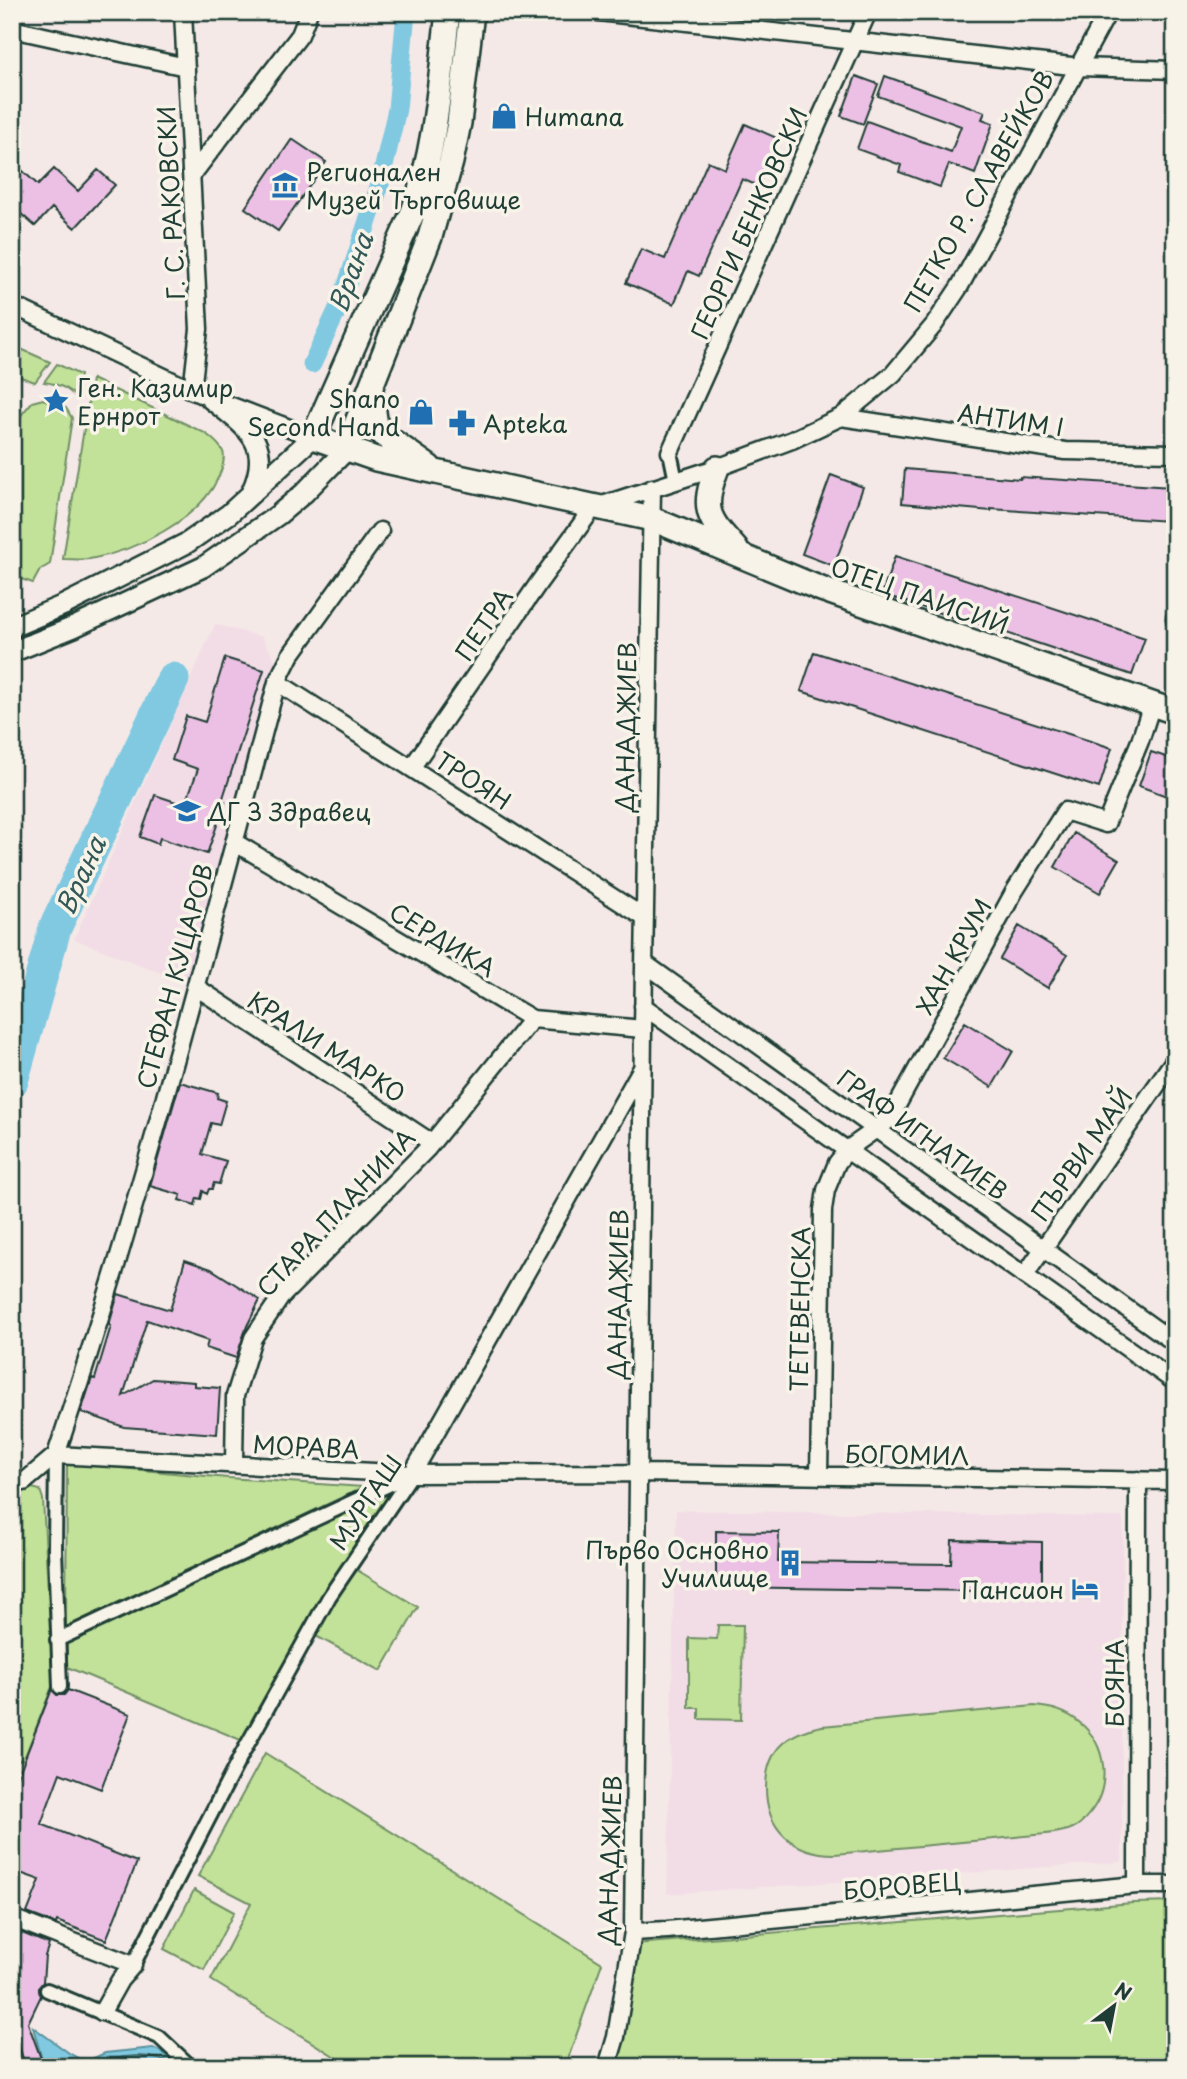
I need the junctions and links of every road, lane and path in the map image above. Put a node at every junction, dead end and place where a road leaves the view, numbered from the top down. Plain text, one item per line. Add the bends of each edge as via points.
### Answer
1 (183, 12) edge
2 (309, 12) edge
3 (448, 12) edge
4 (472, 12) edge
5 (600, 12) edge
6 (868, 12) edge
7 (1108, 12) edge
8 (629, 14) edge
9 (12, 29) edge
10 (855, 41) junction
11 (186, 67) junction
12 (1080, 67) junction
13 (1175, 70) edge
14 (192, 175) junction
15 (12, 305) edge
16 (371, 388) junction
17 (192, 391) junction
18 (211, 399) junction
19 (841, 417) junction
20 (313, 437) junction
21 (346, 450) junction
22 (670, 453) joint
23 (1175, 453) edge
24 (717, 468) junction
25 (437, 473) junction
26 (676, 481) junction
27 (652, 488) junction
28 (251, 493) junction
29 (593, 508) junction
30 (652, 519) junction
31 (380, 531) dead end
32 (743, 557) junction
33 (12, 627) edge
34 (12, 652) edge
35 (276, 682) junction
36 (1152, 704) junction
37 (1175, 712) edge
38 (412, 768) junction
39 (234, 842) junction
40 (645, 918) junction
41 (644, 963) junction
42 (196, 987) junction
43 (643, 1006) junction
44 (532, 1019) junction
45 (643, 1029) junction
46 (1175, 1059) edge
47 (643, 1067) junction
48 (875, 1128) junction
49 (432, 1143) junction
50 (848, 1149) junction
51 (1043, 1248) junction
52 (1025, 1275) junction
53 (1175, 1343) edge
54 (1175, 1382) edge
55 (55, 1455) junction
56 (234, 1464) junction
57 (638, 1473) junction
58 (412, 1474) junction
59 (819, 1476) junction
60 (1138, 1480) junction
61 (1175, 1481) edge
62 (12, 1483) edge
63 (57, 1640) junction
64 (60, 1687) dead end
65 (1136, 1885) junction
66 (1175, 1885) edge
67 (12, 1918) edge
68 (633, 1932) junction
69 (133, 1965) junction
70 (47, 1990) dead end
71 (102, 2012) junction
72 (191, 2067) edge
73 (607, 2067) edge

1 - 11 street, Г. С. РАКОВСКИ
2 - 14 street via 300,35
3 - 20 main road via 434,131 422,186
4 - 16 main road via 459,123 441,202
5 - 8 street
6 - 10 street, ГЕОРГИ БЕНКОВСКИ
7 - 12 street, ПЕТКО Р. СЛАВЕЙКОВ
8 - 10 street
9 - 11 street
10 - 12 street
10 - 22 street, ГЕОРГИ БЕНКОВСКИ
11 - 14 street, Г. С. РАКОВСКИ
12 - 13 street
12 - 19 street, ПЕТКО Р. СЛАВЕЙКОВ via 934,325 893,373
14 - 17 street, Г. С. РАКОВСКИ via 199,329
15 - 17 street
16 - 21 main road
16 - 25 main road via 376,426
17 - 18 street
18 - 20 street
18 - 28 street via 255,440 261,464
19 - 23 street, АНТИМ I via 1065,451
19 - 24 street, ПЕТКО Р. СЛАВЕЙКОВ
20 - 21 main road
20 - 28 street
21 - 25 main road
21 - 34 street via 278,515 202,568
22 - 26 street
24 - 26 street, ПЕТКО Р. СЛАВЕЙКОВ
24 - 32 main road via 707,493 708,509 716,527
25 - 29 main road
26 - 27 street, ПЕТКО Р. СЛАВЕЙКОВ
27 - 29 street, ПЕТКО Р. СЛАВЕЙКОВ
27 - 30 street
28 - 33 street via 187,543
29 - 30 main road
29 - 38 street, ПЕТРА
30 - 32 main road, ОТЕЦ ПАИСИЙ
30 - 40 street, ДАНАДЖИЕВ
31 - 35 street, СТЕФАН КУЦАРОВ
32 - 36 main road, ОТЕЦ ПАИСИЙ via 821,589
35 - 38 street, ТРОЯН
35 - 39 street, СТЕФАН КУЦАРОВ
36 - 37 main road, ОТЕЦ ПАИСИЙ
36 - 48 street, ХАН КРУМ via 1106,824 1065,811 1014,892 889,1120
38 - 40 street, ТРОЯН
39 - 42 street, СТЕФАН КУЦАРОВ
39 - 44 street, СЕРДИКА
40 - 41 street, ДАНАДЖИЕВ
41 - 43 street, ДАНАДЖИЕВ
41 - 48 street, ГРАФ ИГНАТИЕВ
42 - 49 street, КРАЛИ МАРКО
42 - 55 street, СТЕФАН КУЦАРОВ via 90,1352
43 - 45 street, ДАНАДЖИЕВ
43 - 50 street
44 - 45 street, СЕРДИКА
44 - 49 street, СТАРА ПЛАНИНА
45 - 47 street, ДАНАДЖИЕВ
46 - 51 street, ПЪРВИ МАЙ
47 - 57 street, ДАНАДЖИЕВ
47 - 58 street, МУРГАШ
48 - 50 street, ХАН КРУМ
48 - 51 street, ГРАФ ИГНАТИЕВ
49 - 56 street, СТАРА ПЛАНИНА via 281,1297 253,1338 234,1396
50 - 52 street
50 - 59 street, ТЕТЕВЕНСКА via 826,1189 823,1210
51 - 52 street, ПЪРВИ МАЙ
51 - 53 street, ГРАФ ИГНАТИЕВ
52 - 54 street
55 - 56 street, МОРАВА
55 - 62 street via 24,1482
55 - 63 street
56 - 58 street, МОРАВА
57 - 58 street, МОРАВА
57 - 59 street, БОГОМИЛ
57 - 68 street, ДАНАДЖИЕВ
58 - 63 street
58 - 69 street, МУРГАШ via 323,1608
59 - 60 street, БОГОМИЛ
60 - 61 street, БОГОМИЛ
60 - 65 street, БОЯНА
63 - 64 street
65 - 66 street, БОРОВЕЦ
65 - 68 street, БОРОВЕЦ
67 - 69 street
68 - 73 street, ДАНАДЖИЕВ
69 - 71 street
70 - 71 street
71 - 72 street via 159,2037

